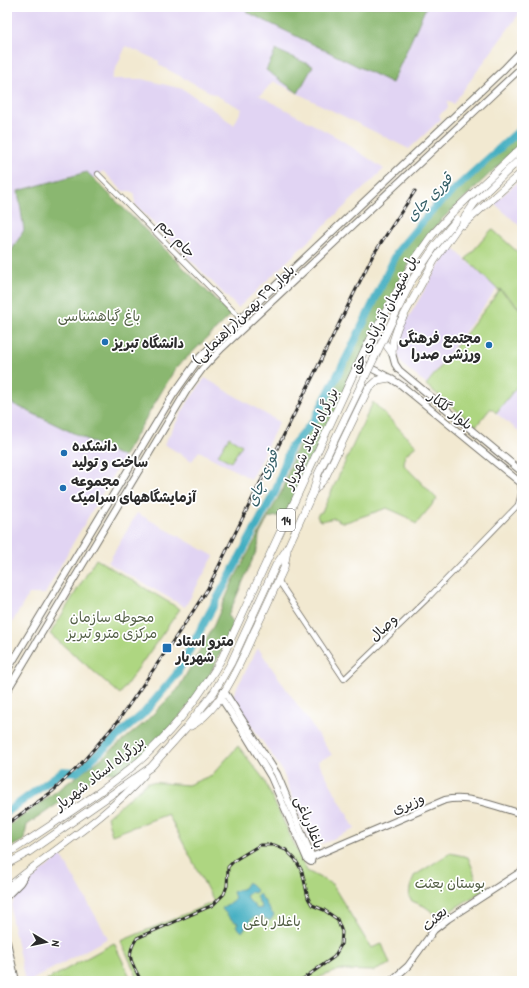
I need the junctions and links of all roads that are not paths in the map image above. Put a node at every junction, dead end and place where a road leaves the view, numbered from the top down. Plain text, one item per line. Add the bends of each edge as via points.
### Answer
1 (522, 50) edge
2 (522, 67) edge
3 (522, 147) edge
4 (522, 157) edge
5 (522, 172) edge
6 (98, 174) dead end
7 (476, 201) junction
8 (364, 202) junction
9 (371, 209) junction
10 (454, 234) junction
11 (382, 317) junction
12 (240, 318) junction
13 (398, 326) junction
14 (371, 338) junction
15 (392, 353) junction
16 (359, 362) junction
17 (390, 378) junction
18 (351, 380) junction
19 (368, 389) junction
20 (522, 472) edge
21 (521, 483) edge
22 (313, 492) junction
23 (520, 504) edge
24 (287, 549) junction
25 (278, 580) junction
26 (7, 671) edge
27 (8, 687) edge
28 (222, 694) junction
29 (185, 729) junction
30 (151, 767) junction
31 (522, 814) edge
32 (7, 854) edge
33 (310, 858) joint
34 (7, 864) edge
35 (522, 871) edge
36 (25, 874) junction
37 (16, 881) junction
38 (7, 883) edge
39 (7, 888) edge
40 (7, 896) edge
41 (7, 942) edge
42 (7, 965) edge
43 (10, 981) edge
44 (16, 981) edge
45 (391, 981) edge

1 - 8 main road, بلوار ٢٩ بهمن(راهنمایی)
2 - 9 main road, بلوار ٢٩ بهمن(راهنمایی)
3 - 11 highway, بزرگراه استاد شهریار / 14 via 432,235 413,262
4 - 7 highway
5 - 10 highway
6 - 12 street, جام جم
7 - 10 highway
7 - 22 highway, پل شهیدان آذرآبادی حق, bridge via 457,219 428,255 405,293 318,474
8 - 9 main road
8 - 12 main road, بلوار ٢٩ بهمن(راهنمایی)
9 - 27 main road, بلوار ٢٩ بهمن(راهنمایی) via 203,368 187,390
10 - 13 highway via 434,261
11 - 13 highway via 386,326
11 - 14 highway, بزرگراه استاد شهریار / 14
12 - 26 main road, بلوار ٢٩ بهمن(راهنمایی) via 200,357 173,395
13 - 15 highway
14 - 15 highway via 381,338
14 - 16 highway, بزرگراه استاد شهریار / 14
15 - 20 main road, بلوار گلکار via 399,370
16 - 17 main road, بلوار گلکار
16 - 18 highway, بزرگراه استاد شهریار / 14
17 - 19 highway via 378,380
17 - 21 main road, بلوار گلکار
18 - 19 highway via 362,378 366,381
18 - 32 highway, بزرگراه استاد شهریار / 14 via 222,658 207,684 178,723 128,771
19 - 22 highway via 325,478
21 - 23 street
22 - 24 highway, بزرگراه استاد شهریار
23 - 25 street, وصال via 344,679
24 - 25 highway via 284,568
24 - 29 highway, بزرگراه استاد شهریار via 276,565 232,662 214,692
25 - 28 highway via 239,667
28 - 29 highway via 204,716
28 - 33 main road, باغلارباغی via 243,731 274,776
29 - 30 highway, بزرگراه استاد شهریار
30 - 34 highway, بزرگراه استاد شهریار via 29,852
30 - 36 highway via 127,794
31 - 33 main road, وزیری via 460,798 445,800
35 - 45 main road, بعثت via 434,930 408,966
36 - 37 highway
36 - 40 main road
37 - 38 highway
37 - 39 highway
41 - 44 main road
42 - 43 main road

